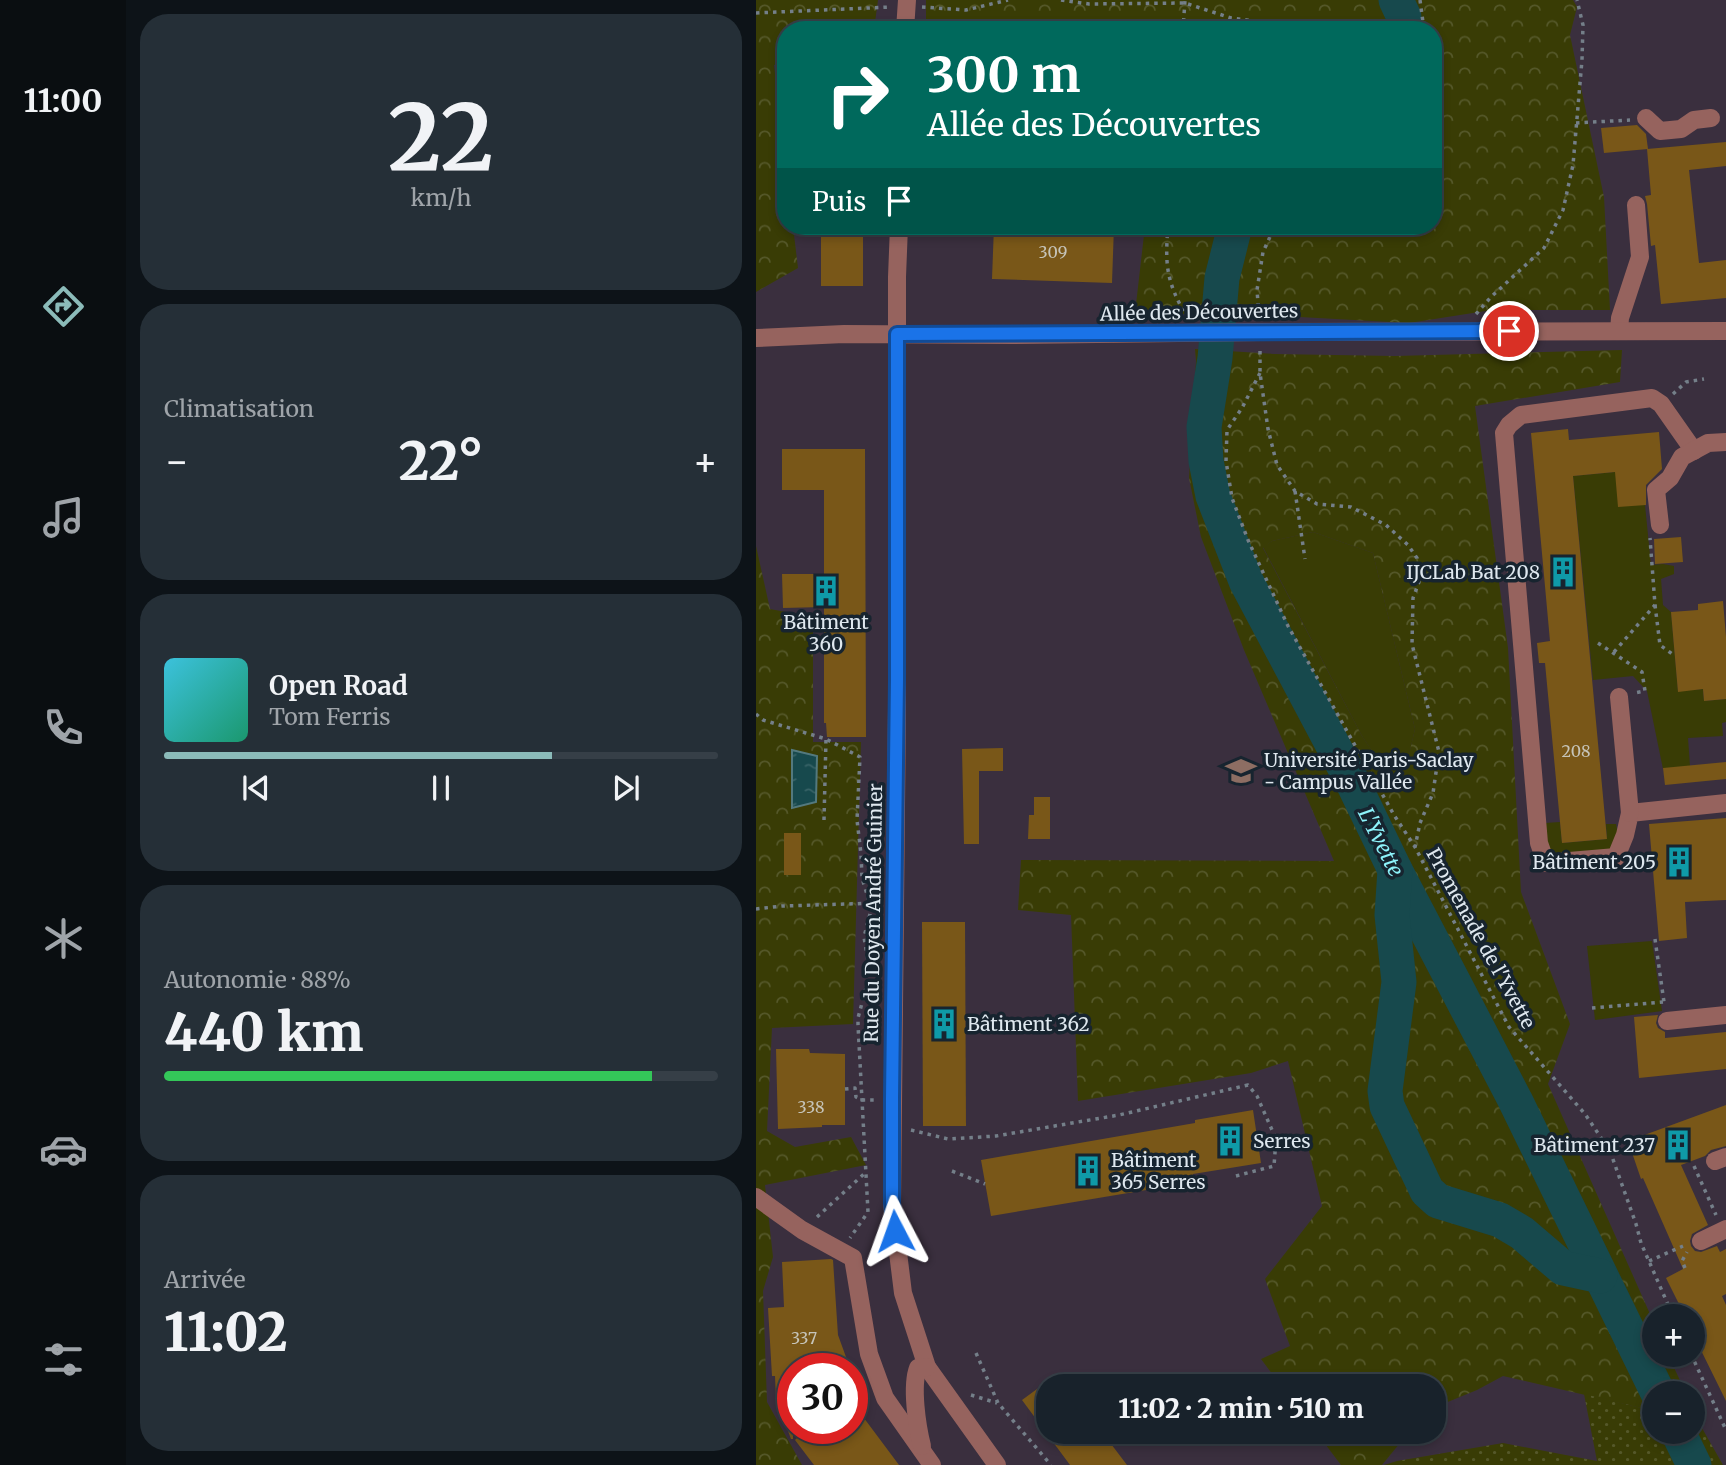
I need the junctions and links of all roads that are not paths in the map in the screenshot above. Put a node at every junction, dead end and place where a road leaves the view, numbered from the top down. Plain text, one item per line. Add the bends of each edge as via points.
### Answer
1 (906, 3) edge
2 (905, 21) edge
3 (1646, 118) road end
4 (1711, 118) dead end
5 (1636, 205) dead end
6 (899, 235) edge
7 (1619, 331) junction
8 (1726, 331) edge
9 (897, 334) junction
10 (756, 338) edge
11 (1726, 443) edge
12 (1694, 451) junction
13 (1660, 525) road end
14 (1622, 696) road end
15 (1726, 803) edge
16 (1630, 813) junction
17 (1726, 1014) edge
18 (1667, 1021) road end
19 (756, 1197) edge
20 (1724, 1229) edge
21 (1697, 1241) road end
22 (927, 1367) junction
23 (928, 1460) edge
24 (997, 1465) edge

1 - 2 street
3 - 4 street via 1660,131
5 - 7 street via 1640,257
6 - 9 street, Rue du Doyen André Guinier
7 - 8 street, Allée des Découvertes
7 - 9 street, Allée des Découvertes
9 - 10 street, Allée des Découvertes
9 - 22 street, Rue du Doyen André Guinier via 892,1203 903,1293
11 - 12 street via 1708,443
12 - 13 street via 1682,457 1670,478 1656,489
12 - 16 street via 1652,398 1521,415 1504,433 1539,844 1546,863 1616,857
14 - 16 street
15 - 16 street
17 - 18 street
19 - 23 street via 853,1258 869,1354 885,1398
20 - 21 street
22 - 23 street via 918,1368 915,1376 917,1424
22 - 24 street, Rue du Doyen André Guinier

